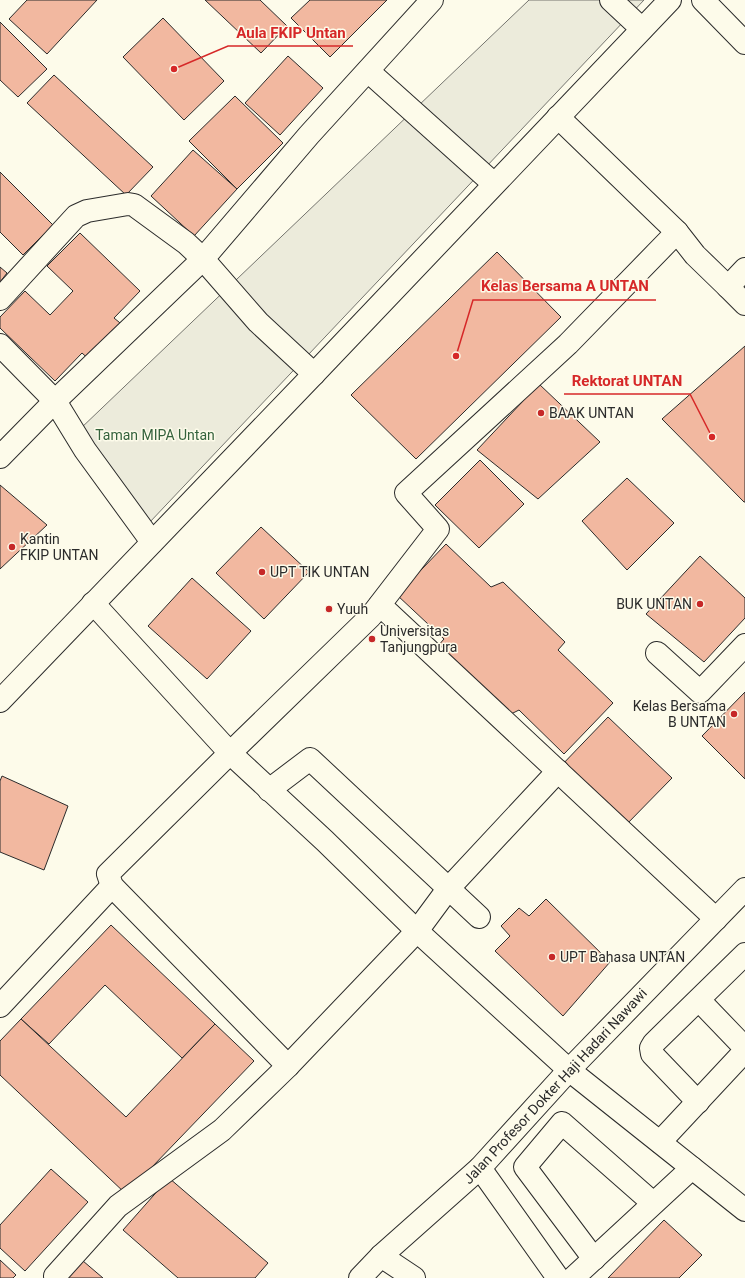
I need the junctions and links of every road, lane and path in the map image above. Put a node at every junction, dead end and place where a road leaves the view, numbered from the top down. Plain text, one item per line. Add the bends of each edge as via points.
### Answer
1 (432, 0) edge
2 (611, 0) edge
3 (670, 0) edge
4 (703, 0) edge
5 (642, 29) junction
6 (745, 43) edge
7 (368, 71) junction
8 (558, 117) junction
9 (494, 184) junction
10 (677, 232) junction
11 (203, 259) junction
12 (745, 269) edge
13 (728, 287) junction
14 (0, 298) edge
15 (745, 304) edge
16 (0, 345) edge
17 (314, 374) junction
18 (55, 401) junction
19 (0, 457) edge
20 (152, 542) junction
21 (93, 603) junction
22 (380, 605) junction
23 (745, 645) edge
24 (658, 653) dead end
25 (0, 700) edge
26 (230, 753) junction
27 (558, 772) junction
28 (269, 790) junction
29 (112, 886) junction
30 (448, 889) junction
31 (745, 889) edge
32 (479, 918) dead end
33 (716, 919) junction
34 (417, 931) junction
35 (745, 954) edge
36 (699, 1000) junction
37 (0, 1006) edge
38 (745, 1048) edge
39 (745, 1051) edge
40 (288, 1066) junction
41 (569, 1070) junction
42 (698, 1102) junction
43 (660, 1142) junction
44 (480, 1168) junction
45 (692, 1168) junction
46 (653, 1204) junction
47 (745, 1210) edge
48 (381, 1256) junction
49 (594, 1258) junction
50 (55, 1276) dead end
51 (360, 1278) edge
52 (414, 1278) edge
53 (558, 1278) edge
54 (573, 1278) edge

1 - 7 lane
2 - 5 lane
3 - 5 lane
4 - 6 lane
5 - 8 lane
7 - 9 lane
7 - 11 lane via 309,135
8 - 9 lane
8 - 10 lane
9 - 17 lane
10 - 13 lane via 695,255
10 - 22 lane via 568,344 406,493 438,529
11 - 14 lane via 186,242 134,205 87,211 76,216
11 - 17 lane via 258,322
11 - 18 lane
12 - 13 lane
13 - 15 lane
16 - 18 lane
17 - 20 lane
18 - 19 lane
18 - 20 lane via 86,450
20 - 21 lane
21 - 25 lane
21 - 26 lane
22 - 26 lane
22 - 27 lane
23 - 24 lane via 700,692
26 - 28 lane
26 - 29 lane via 108,874
27 - 30 lane
27 - 33 lane
28 - 30 lane via 310,759
28 - 34 lane
29 - 37 lane
29 - 40 lane
30 - 32 lane
30 - 34 lane
31 - 33 lane, Jalan Profesor Dokter Haji Hadari Nawawi
33 - 41 lane, Jalan Profesor Dokter Haji Hadari Nawawi
34 - 40 lane
34 - 41 lane
35 - 36 lane
36 - 38 lane
36 - 42 lane via 651,1048 652,1054
39 - 42 lane
40 - 50 lane via 222,1130 118,1206
41 - 43 lane
41 - 44 lane, Jalan Profesor Dokter Haji Hadari Nawawi
42 - 43 lane
43 - 45 lane
44 - 48 lane, Jalan Profesor Dokter Haji Hadari Nawawi
44 - 53 lane
45 - 46 lane
45 - 47 lane
46 - 49 lane
46 - 49 lane via 562,1124 525,1167
48 - 51 lane, Jalan Profesor Dokter Haji Hadari Nawawi
48 - 52 lane
49 - 54 lane

